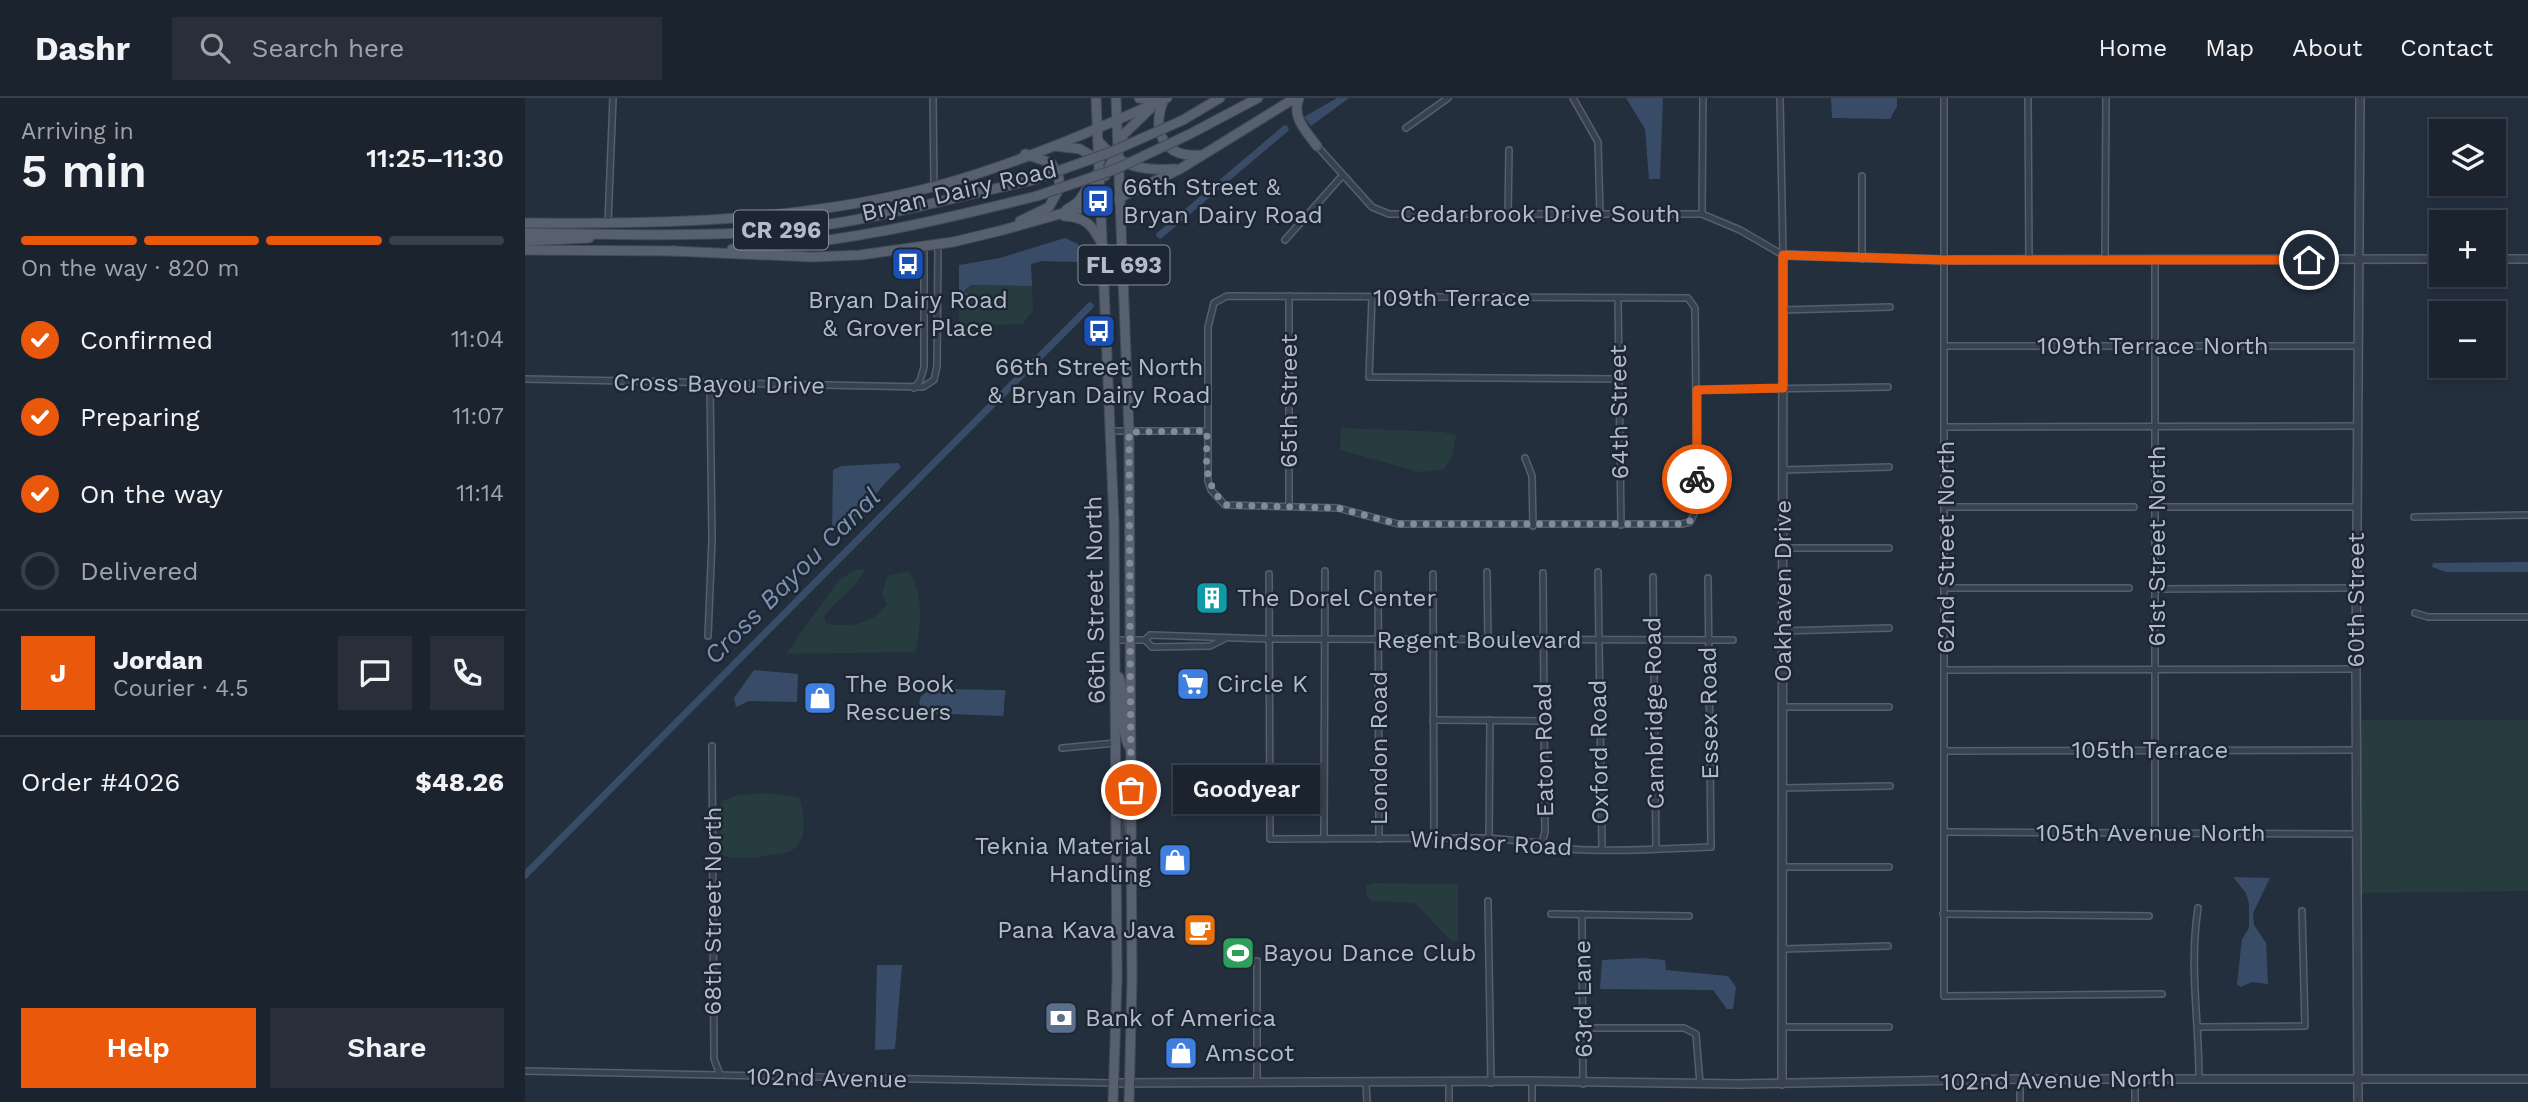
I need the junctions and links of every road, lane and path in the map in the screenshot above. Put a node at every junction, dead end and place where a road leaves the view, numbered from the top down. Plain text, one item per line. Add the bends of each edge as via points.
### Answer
1 (613, 98) edge
2 (933, 98) edge
3 (1096, 98) edge
4 (1116, 98) edge
5 (1139, 98) edge
6 (1220, 98) edge
7 (1258, 98) edge
8 (1297, 98) edge
9 (1448, 98) edge
10 (1573, 98) edge
11 (1703, 98) edge
12 (1780, 98) edge
13 (1944, 98) edge
14 (2028, 98) edge
15 (2106, 98) edge
16 (2360, 98) edge
17 (1166, 99) edge
18 (1117, 119) junction
19 (1097, 127) junction
20 (1406, 128) dead end
21 (1118, 131) junction
22 (1119, 144) junction
23 (1049, 145) junction
24 (1317, 146) joint
25 (1510, 150) dead end
26 (1025, 154) junction
27 (1204, 154) junction
28 (1108, 161) junction
29 (1180, 169) junction
30 (1342, 176) junction
31 (1862, 176) dead end
32 (934, 186) junction
33 (1121, 197) junction
34 (1103, 202) junction
35 (1508, 214) junction
36 (1599, 214) junction
37 (1702, 214) junction
38 (1059, 215) junction
39 (525, 223) edge
40 (608, 223) junction
41 (999, 231) junction
42 (525, 233) edge
43 (615, 234) junction
44 (1286, 240) dead end
45 (525, 241) edge
46 (938, 244) junction
47 (924, 246) junction
48 (1103, 246) junction
49 (525, 250) edge
50 (673, 251) junction
51 (1783, 255) junction
52 (1862, 259) junction
53 (2029, 259) junction
54 (2105, 259) junction
55 (2155, 259) junction
56 (2429, 259) edge
57 (2506, 259) edge
58 (2528, 259) edge
59 (1945, 260) junction
60 (2360, 260) junction
61 (1289, 296) junction
62 (1372, 298) junction
63 (1618, 298) junction
64 (1890, 307) dead end
65 (1783, 310) junction
66 (1946, 346) junction
67 (2155, 346) junction
68 (2359, 346) junction
69 (525, 379) edge
70 (1618, 379) junction
71 (710, 383) junction
72 (1888, 387) dead end
73 (914, 388) junction
74 (1783, 388) junction
75 (1697, 390) junction
76 (2157, 426) junction
77 (2357, 426) junction
78 (1945, 427) junction
79 (1109, 431) junction
80 (1207, 431) junction
81 (1129, 432) junction
82 (1525, 458) dead end
83 (1889, 467) dead end
84 (1783, 470) junction
85 (1289, 506) junction
86 (1945, 507) junction
87 (2134, 507) dead end
88 (2157, 507) junction
89 (2357, 507) junction
90 (2528, 515) edge
91 (2414, 517) dead end
92 (1621, 525) junction
93 (1533, 526) junction
94 (1783, 548) junction
95 (1889, 548) dead end
96 (1325, 572) dead end
97 (1487, 572) dead end
98 (1598, 572) dead end
99 (1543, 573) dead end
100 (1269, 574) dead end
101 (1378, 574) dead end
102 (1433, 574) dead end
103 (1653, 578) dead end
104 (1707, 578) dead end
105 (1944, 588) junction
106 (2129, 588) dead end
107 (2356, 588) junction
108 (2157, 589) junction
109 (2415, 612) dead end
110 (2528, 617) edge
111 (1889, 628) dead end
112 (1783, 631) junction
113 (708, 636) dead end
114 (1224, 639) junction
115 (1268, 639) junction
116 (1324, 639) junction
117 (1543, 639) junction
118 (1116, 640) junction
119 (1129, 640) junction
120 (1145, 640) junction
121 (1378, 640) junction
122 (1433, 640) junction
123 (1488, 640) junction
124 (1597, 640) junction
125 (1653, 640) junction
126 (1709, 640) junction
127 (1733, 640) dead end
128 (2356, 669) junction
129 (1945, 670) junction
130 (2158, 670) junction
131 (1116, 673) junction
132 (1889, 707) dead end
133 (1782, 708) junction
134 (1433, 720) junction
135 (1490, 720) junction
136 (1543, 721) junction
137 (1116, 743) junction
138 (712, 746) dead end
139 (1062, 748) dead end
140 (2156, 749) junction
141 (2356, 750) junction
142 (1131, 751) junction
143 (1944, 751) junction
144 (1116, 780) junction
145 (1890, 786) dead end
146 (1782, 788) junction
147 (1944, 832) junction
148 (2155, 833) junction
149 (2357, 834) junction
150 (1379, 838) junction
151 (1489, 838) junction
152 (1324, 839) junction
153 (1434, 839) junction
154 (1542, 843) junction
155 (1132, 847) junction
156 (1711, 847) joint
157 (1656, 848) junction
158 (1602, 849) junction
159 (1783, 867) junction
160 (1889, 867) dead end
161 (1488, 901) dead end
162 (2198, 908) dead end
163 (2302, 911) dead end
164 (1551, 914) dead end
165 (1582, 914) junction
166 (1943, 914) junction
167 (1689, 916) dead end
168 (2150, 916) dead end
169 (1888, 946) dead end
170 (1784, 949) junction
171 (1257, 961) dead end
172 (2162, 994) dead end
173 (1781, 1027) junction
174 (1889, 1027) dead end
175 (2199, 1027) junction
176 (1583, 1028) junction
177 (525, 1071) edge
178 (720, 1075) junction
179 (2135, 1079) junction
180 (2199, 1079) junction
181 (2358, 1079) junction
182 (2528, 1079) edge
183 (2020, 1080) junction
184 (1532, 1081) junction
185 (1257, 1082) junction
186 (1113, 1083) junction
187 (1128, 1083) junction
188 (1367, 1083) junction
189 (1449, 1083) junction
190 (1491, 1083) junction
191 (1583, 1084) junction
192 (1700, 1084) junction
193 (1782, 1084) junction
194 (1113, 1102) edge
195 (1129, 1102) edge
196 (1367, 1102) edge
197 (1449, 1102) edge
198 (1532, 1102) edge
199 (2020, 1102) edge
200 (2135, 1102) edge
201 (2358, 1102) edge

1 - 40 street
2 - 32 street
3 - 19 main road
4 - 18 main road
5 - 17 main road
6 - 43 main road, Bryan Dairy Road / CR 296, bridge via 1111,152 1033,180 795,229
7 - 50 main road, Bryan Dairy Road / CR 296, bridge via 1116,169 1037,196 915,226 825,241
8 - 24 main road via 1299,121
8 - 27 main road
9 - 20 street
10 - 36 street via 1598,142
11 - 37 street
12 - 51 street, Oakhaven Drive
13 - 59 street, 62nd Street North
14 - 53 street
15 - 54 street
16 - 60 street, 60th Street
17 - 18 main road
17 - 22 main road via 1142,116
17 - 27 main road via 1157,120 1169,148 1179,154
18 - 19 main road
18 - 21 main road
19 - 23 main road
19 - 28 main road
21 - 22 main road
21 - 28 main road
22 - 28 main road
23 - 26 main road
23 - 28 main road via 1080,149
24 - 30 street, Cedarbrook Drive South
25 - 35 street
26 - 32 main road
26 - 41 main road via 1051,163 1058,173 1056,199 1049,207
27 - 29 main road
28 - 29 main road via 1139,168
28 - 33 main road, 66th Street North / FL 693 via 1120,177
28 - 34 main road, 66th Street North / FL 693
28 - 38 main road via 1079,202
29 - 33 main road
30 - 35 street, Cedarbrook Drive South via 1371,207 1389,214
30 - 44 street
31 - 52 street
32 - 40 main road via 841,207 776,215
33 - 34 main road
33 - 81 main road, 66th Street North / FL 693
34 - 38 main road
34 - 48 main road, 66th Street North / FL 693
35 - 36 street, Cedarbrook Drive South
36 - 37 street, Cedarbrook Drive South
37 - 51 street, Cedarbrook Drive South
38 - 41 main road
38 - 48 main road via 1080,217 1093,226
39 - 40 main road
41 - 46 main road
42 - 43 main road, Bryan Dairy Road / CR 296
43 - 45 main road via 573,241
46 - 47 main road
46 - 73 street via 936,375 930,384
47 - 50 main road via 813,257
47 - 73 street via 924,367
48 - 79 main road, 66th Street North / FL 693
49 - 50 main road, Bryan Dairy Road / CR 296
51 - 52 street
51 - 65 street, Oakhaven Drive
52 - 59 street
53 - 54 street
53 - 59 street
54 - 55 street
55 - 60 street
55 - 67 street, 61st Street North
56 - 60 street
57 - 58 street
59 - 66 street, 62nd Street North
60 - 68 street, 60th Street
61 - 62 street, 109th Terrace
61 - 80 street, 109th Terrace via 1227,296 1217,300 1209,312
61 - 85 street, 65th Street
62 - 63 street, 109th Terrace
62 - 70 street via 1369,377
63 - 70 street, 64th Street
63 - 75 street, 109th Terrace via 1688,298 1695,308
64 - 65 street
65 - 74 street, Oakhaven Drive
66 - 67 street, 109th Terrace North
66 - 78 street, 62nd Street North
67 - 68 street, 109th Terrace North
67 - 76 street, 61st Street North
68 - 77 street, 60th Street
69 - 71 street, Cross Bayou Drive
70 - 92 street, 64th Street
71 - 73 street, Cross Bayou Drive
71 - 113 street
72 - 74 street
74 - 75 street
74 - 84 street, Oakhaven Drive
75 - 92 street via 1697,508 1689,522
76 - 77 street
76 - 78 street
76 - 88 street, 61st Street North
77 - 89 street, 60th Street
78 - 86 street, 62nd Street North
79 - 81 street
79 - 118 main road, 66th Street North / FL 693
80 - 81 street
80 - 85 street via 1207,481 1225,505
81 - 119 main road, 66th Street North / FL 693
82 - 93 street via 1532,476
83 - 84 street
84 - 94 street, Oakhaven Drive
85 - 93 street via 1338,508 1398,524
86 - 87 street
86 - 105 street, 62nd Street North
88 - 89 street
88 - 108 street, 61st Street North
89 - 107 street, 60th Street
90 - 91 street
92 - 93 street
94 - 95 street
94 - 112 street, Oakhaven Drive
96 - 116 street
97 - 123 street
98 - 124 street, Oxford Road
99 - 117 street, Eaton Road
100 - 115 street
101 - 121 street, London Road
102 - 122 street
103 - 125 street, Cambridge Road
104 - 126 street, Essex Road
105 - 106 street
105 - 129 street, 62nd Street North
107 - 108 street
107 - 128 street, 60th Street
108 - 130 street, 61st Street North
109 - 110 street via 2428,617
111 - 112 street
112 - 133 street, Oakhaven Drive
114 - 115 street, Regent Boulevard
114 - 120 street, Regent Boulevard via 1150,635
114 - 120 street, Regent Boulevard via 1210,646 1152,647
115 - 116 street, Regent Boulevard
115 - 152 street, Windsor Road via 1270,838
116 - 121 street, Regent Boulevard
116 - 152 street
117 - 123 street, Regent Boulevard
117 - 124 street, Regent Boulevard
117 - 136 street, Eaton Road
118 - 119 street, Regent Boulevard
118 - 131 main road, 66th Street North / FL 693
119 - 120 street, Regent Boulevard
119 - 142 main road, 66th Street North / FL 693
121 - 122 street, Regent Boulevard
121 - 150 street, London Road
122 - 123 street, Regent Boulevard
122 - 134 street
124 - 125 street, Regent Boulevard
124 - 158 street, Oxford Road
125 - 126 street, Regent Boulevard
125 - 157 street, Cambridge Road
126 - 127 street, Regent Boulevard
126 - 156 street, Essex Road
128 - 130 street
128 - 141 street, 60th Street
129 - 130 street
129 - 143 street, 62nd Street North
130 - 140 street, 61st Street North
131 - 137 main road, 66th Street North / FL 693
131 - 142 main road via 1124,699 1124,740
132 - 133 street
133 - 146 street, Oakhaven Drive
134 - 135 street
134 - 153 street
135 - 136 street
135 - 151 street
136 - 154 street, Eaton Road
137 - 139 street
137 - 144 main road, 66th Street North / FL 693
138 - 178 street, 68th Street North via 713,1059
140 - 141 street, 105th Terrace
140 - 143 street, 105th Terrace
140 - 148 street, 61st Street North
141 - 149 street, 60th Street
142 - 155 main road, 66th Street North / FL 693
143 - 147 street, 62nd Street North
144 - 155 street via 1123,835
144 - 186 main road, 66th Street North / FL 693
145 - 146 street
146 - 159 street, Oakhaven Drive
147 - 148 street, 105th Avenue North
147 - 166 street, 62nd Street North
148 - 149 street, 105th Avenue North
149 - 181 street, 60th Street
150 - 152 street, Windsor Road
150 - 153 street, Windsor Road
151 - 153 street, Windsor Road
151 - 154 street, Windsor Road
154 - 158 street, Windsor Road via 1549,848
155 - 187 main road, 66th Street North / FL 693
156 - 157 street, Windsor Road
157 - 158 street, Windsor Road
159 - 160 street
159 - 170 street, Oakhaven Drive
161 - 190 street
162 - 175 street via 2192,949
163 - 175 street via 2305,1026
164 - 165 street
165 - 167 street
165 - 176 street, 63rd Lane
166 - 168 street
166 - 172 street, 62nd Street North via 1944,996
169 - 170 street
170 - 173 street, Oakhaven Drive
171 - 185 street
173 - 174 street
173 - 193 street, Oakhaven Drive
175 - 180 street
176 - 191 street, 63rd Lane
176 - 192 street via 1684,1028 1696,1034
177 - 178 street, 102nd Avenue
178 - 186 street, 102nd Avenue
179 - 180 street, 102nd Avenue North
179 - 183 street, 102nd Avenue North
179 - 200 street
180 - 181 street, 102nd Avenue North
181 - 182 street
181 - 201 street, 60th Street
183 - 193 street, 102nd Avenue North
183 - 199 street
184 - 190 street, 102nd Avenue North
184 - 191 street, 102nd Avenue North
184 - 198 street
185 - 187 street, 102nd Avenue North
185 - 188 street, 102nd Avenue North
186 - 187 street, 102nd Avenue
186 - 194 main road, 66th Street North / FL 693
187 - 195 main road, 66th Street North / FL 693
188 - 189 street, 102nd Avenue North
188 - 196 street
189 - 190 street, 102nd Avenue North
189 - 197 street
191 - 192 street, 102nd Avenue North
192 - 193 street, 102nd Avenue North

